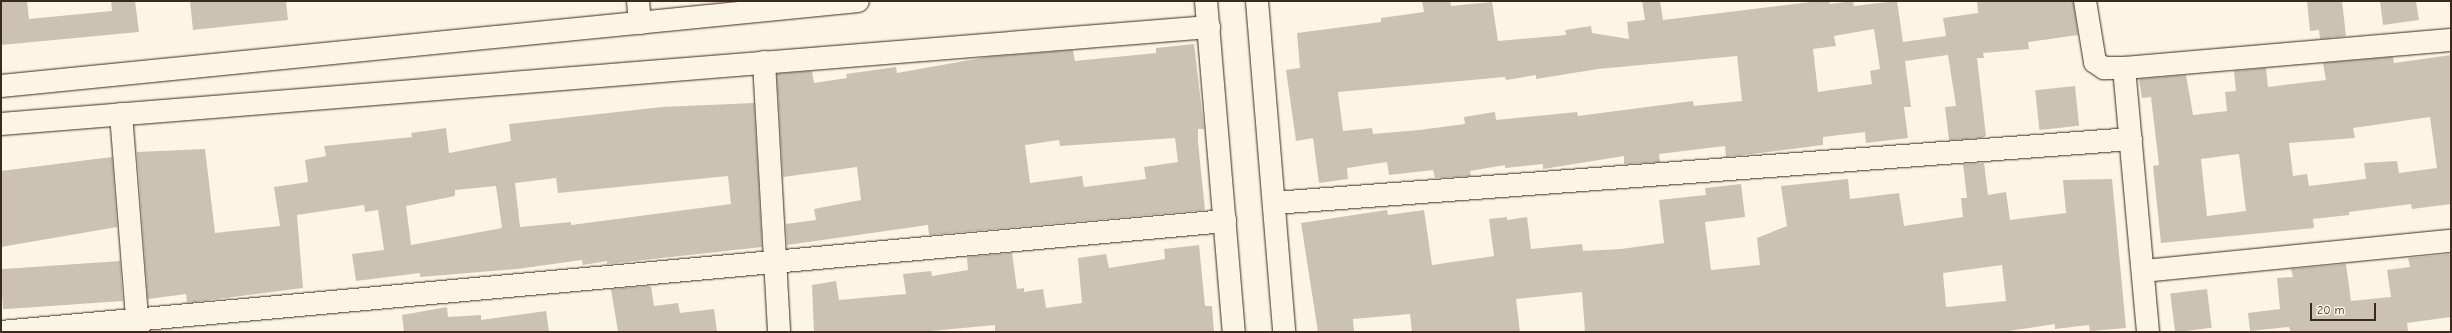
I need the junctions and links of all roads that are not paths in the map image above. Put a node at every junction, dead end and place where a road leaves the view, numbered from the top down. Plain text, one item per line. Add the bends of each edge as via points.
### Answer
1 (638, 1) edge
2 (858, 1) edge
3 (1206, 1) edge
4 (1257, 1) edge
5 (2085, 1) edge
6 (640, 23) junction
7 (1208, 27) junction
8 (2451, 40) edge
9 (764, 62) junction
10 (2124, 68) junction
11 (1, 86) edge
12 (121, 114) junction
13 (1, 124) edge
14 (2131, 139) junction
15 (1274, 203) junction
16 (1225, 221) junction
17 (2451, 241) edge
18 (775, 261) junction
19 (2143, 271) junction
20 (137, 326) edge
21 (1, 332) edge
22 (778, 332) edge
23 (1234, 332) edge
24 (1284, 332) edge
25 (2148, 332) edge

1 - 6 street
2 - 6 street
3 - 7 street
4 - 15 street
5 - 10 street via 2095,62 2104,68
6 - 11 street
7 - 9 street
7 - 16 street
8 - 10 street
9 - 12 street
9 - 18 street
10 - 14 street
12 - 13 street
12 - 20 street
14 - 15 street
14 - 19 street
15 - 24 street
16 - 18 street
16 - 23 street
17 - 19 street
18 - 20 street
18 - 22 street
19 - 25 street
20 - 21 street

